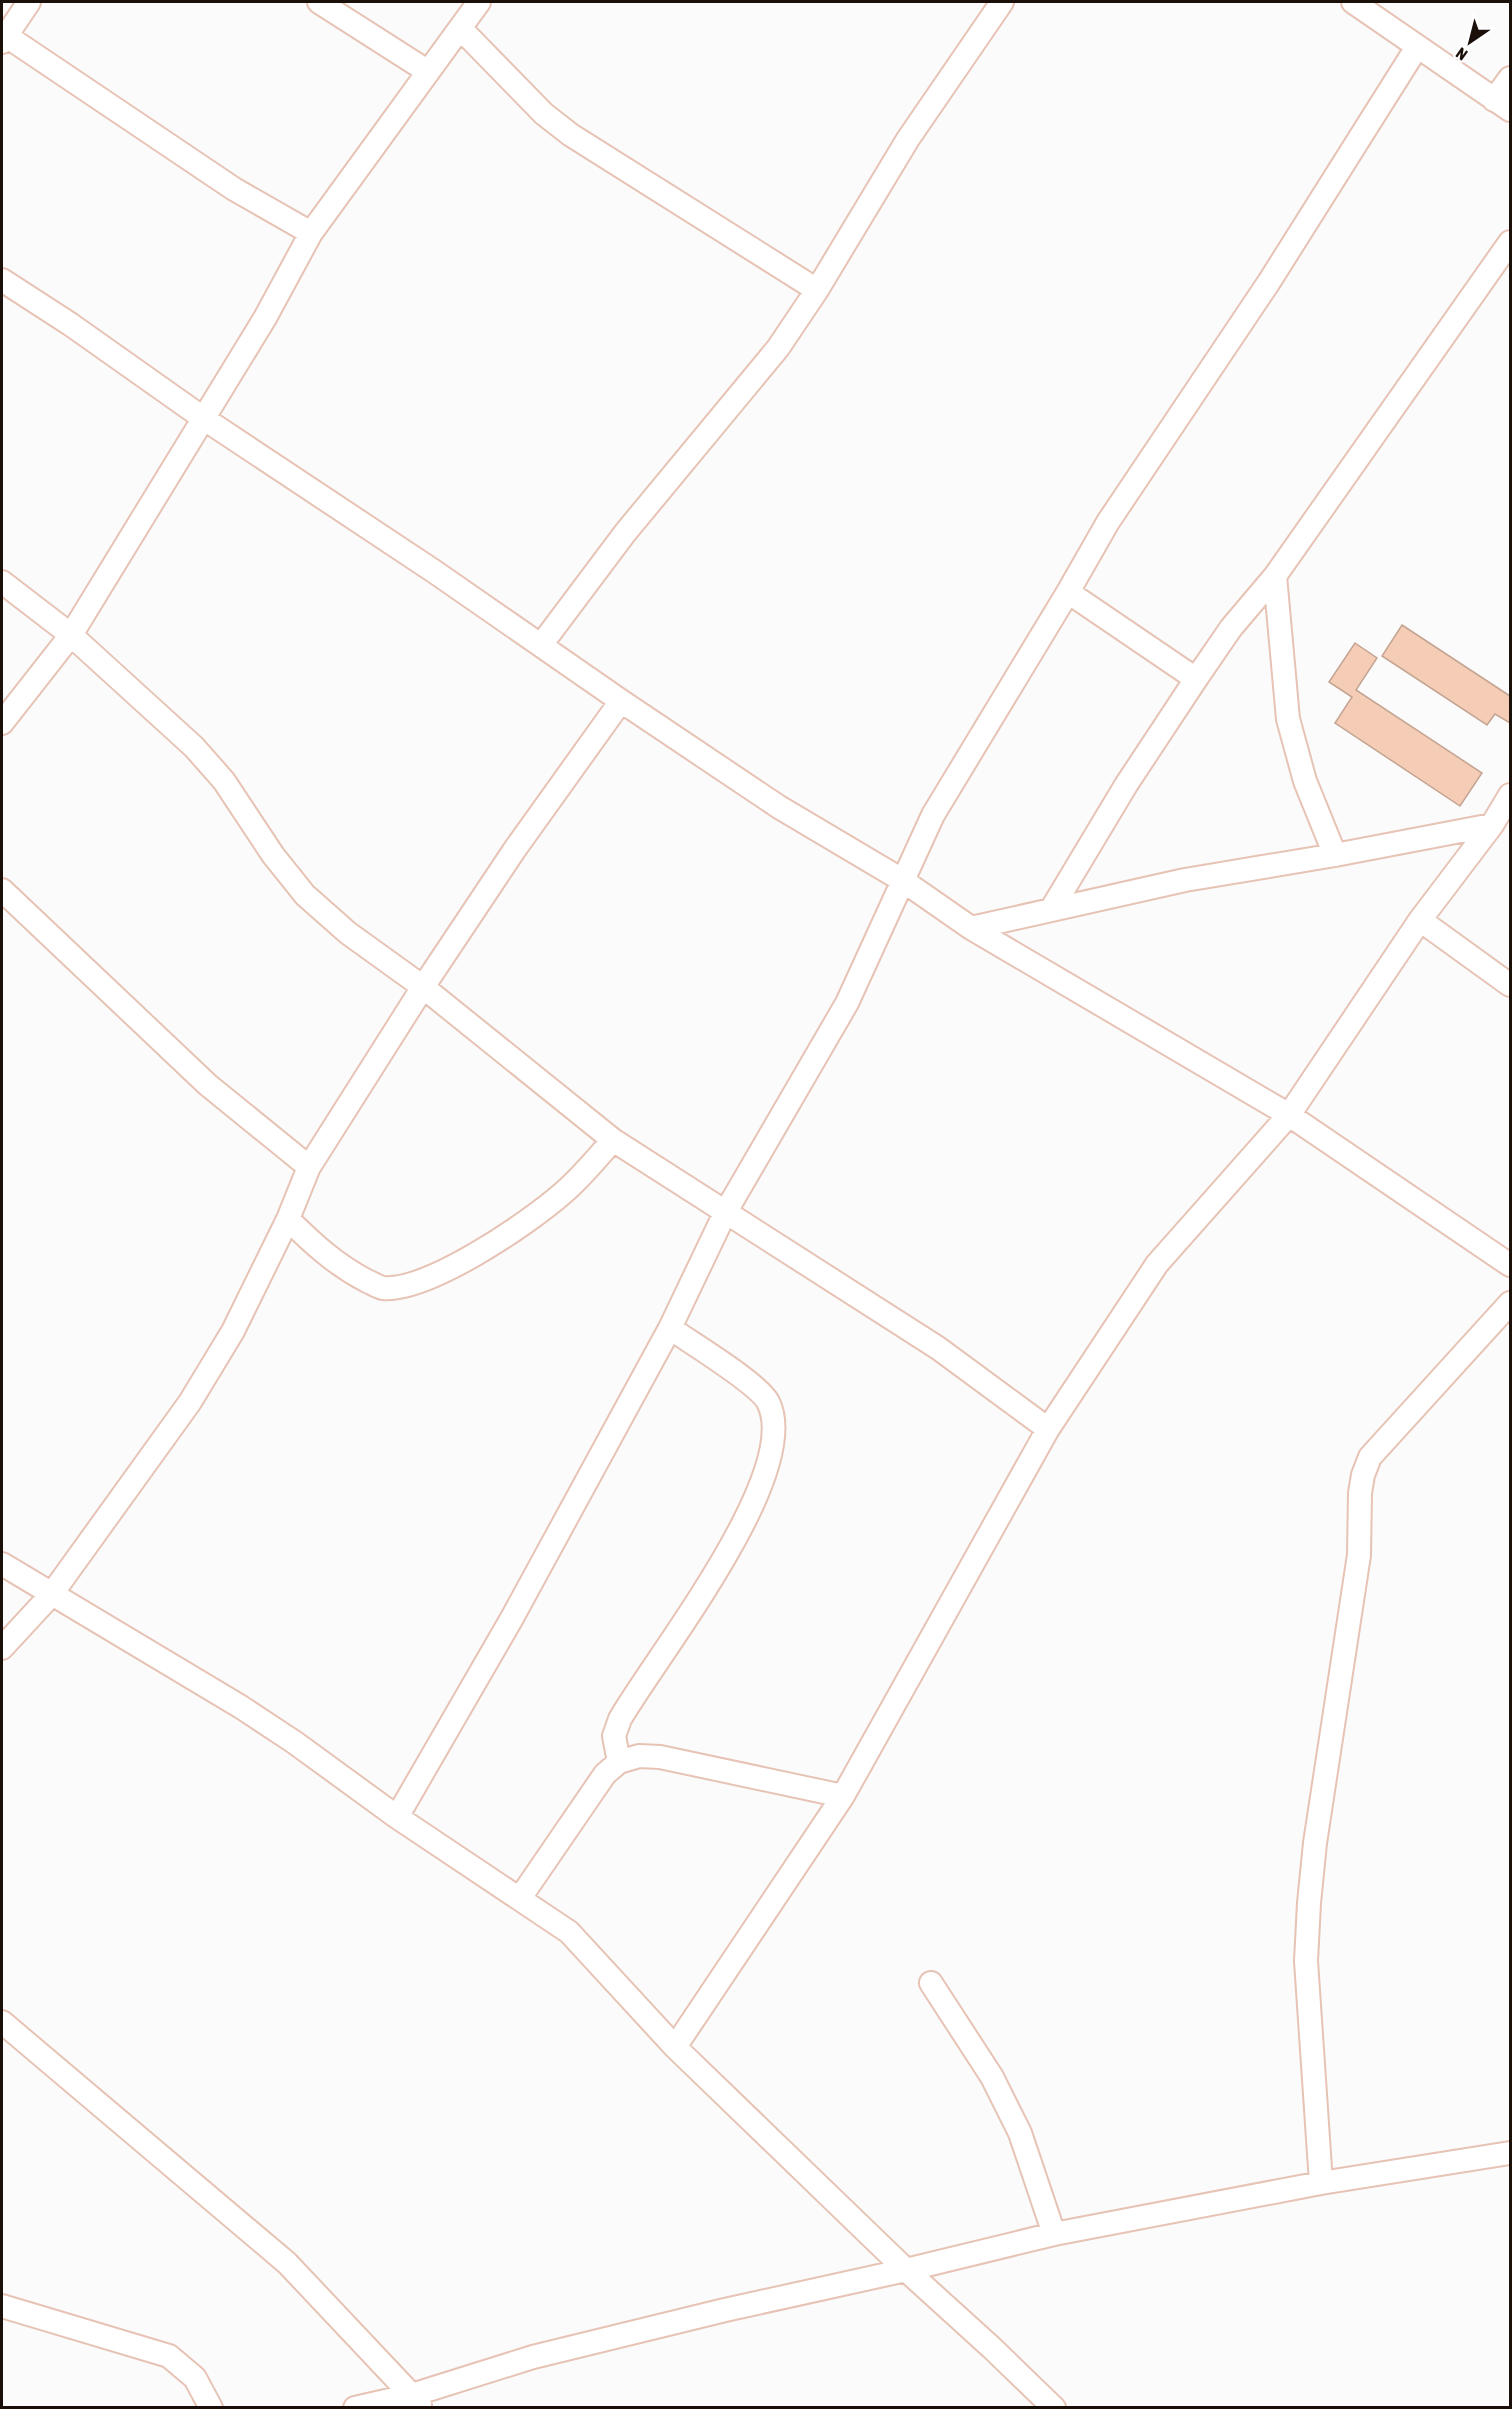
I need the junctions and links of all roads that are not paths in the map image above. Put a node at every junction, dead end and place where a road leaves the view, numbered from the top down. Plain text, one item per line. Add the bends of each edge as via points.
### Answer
1 (29, 2) edge
2 (319, 2) edge
3 (479, 2) edge
4 (1002, 2) edge
5 (1353, 2) edge
6 (460, 28) junction
7 (3, 37) edge
8 (1417, 47) junction
9 (427, 71) junction
10 (1510, 78) edge
11 (1502, 105) edge
12 (311, 233) junction
13 (1510, 242) edge
14 (2, 280) edge
15 (817, 290) junction
16 (203, 417) junction
17 (1275, 576) junction
18 (2, 582) edge
19 (1068, 592) junction
20 (71, 634) junction
21 (541, 645) junction
22 (1196, 679) junction
23 (621, 701) junction
24 (2, 723) edge
25 (1510, 795) edge
26 (1492, 825) junction
27 (1335, 855) junction
28 (902, 880) junction
29 (2, 890) edge
30 (1051, 910) junction
31 (1420, 920) junction
32 (971, 928) junction
33 (1510, 985) edge
34 (423, 987) junction
35 (1289, 1115) junction
36 (613, 1140) junction
37 (309, 1167) junction
38 (724, 1213) junction
39 (288, 1220) junction
40 (1510, 1265) edge
41 (1510, 1304) edge
42 (670, 1328) junction
43 (1048, 1429) junction
44 (2, 1564) edge
45 (51, 1595) junction
46 (2, 1648) edge
47 (619, 1762) junction
48 (843, 1796) junction
49 (397, 1817) junction
50 (520, 1898) junction
51 (931, 1983) dead end
52 (2, 2022) edge
53 (675, 2046) junction
54 (1510, 2153) edge
55 (1321, 2183) junction
56 (1054, 2234) junction
57 (906, 2270) junction
58 (2, 2306) edge
59 (418, 2401) edge
60 (211, 2408) edge
61 (355, 2408) edge
62 (1054, 2408) edge

1 - 7 street
2 - 9 street
3 - 6 street
4 - 15 street via 908,139
5 - 8 street
6 - 9 street
6 - 15 street via 544,114 571,135
7 - 12 street via 234,189
8 - 11 street
8 - 19 street via 1269,282 1108,522
9 - 12 street
10 - 11 street
12 - 16 street via 265,318
13 - 17 street
14 - 16 street
15 - 21 street via 778,348 625,533
16 - 20 street
16 - 21 street
17 - 22 street via 1231,628
17 - 27 street via 1288,719 1305,781
18 - 20 street
19 - 22 street
19 - 28 street via 933,815
20 - 24 street
20 - 34 street via 194,747 224,781 305,896 348,933
21 - 23 street
22 - 30 street
23 - 28 street via 779,807
23 - 34 street
25 - 26 street
26 - 27 street
26 - 31 street
27 - 30 street via 1185,880
28 - 32 street
28 - 38 street via 847,1003
29 - 37 street via 208,1085
30 - 32 street
31 - 33 street
31 - 35 street
32 - 35 street
34 - 36 street
34 - 37 street
35 - 40 street
35 - 43 street via 1157,1264
36 - 38 street
36 - 39 street via 563,1193 510,1232 411,1285 382,1288 352,1273 322,1253
37 - 39 street
38 - 42 street
38 - 43 street via 938,1348
39 - 45 street via 233,1331 190,1402
41 - 55 street via 1370,1457 1363,1475 1358,1565 1309,1903 1306,1961
42 - 47 street via 752,1384 768,1400 774,1420 773,1443 754,1502 717,1570 620,1719 614,1736
42 - 49 street via 512,1618
43 - 48 street
44 - 45 street
45 - 46 street
45 - 49 street via 241,1707
47 - 48 street via 639,1756 660,1757
47 - 50 street via 605,1774
48 - 53 street
49 - 50 street
50 - 53 street via 569,1932
51 - 56 street via 992,2077 1020,2133
52 - 59 street via 287,2263
53 - 57 street
54 - 55 street
55 - 56 street
56 - 57 street
57 - 59 street via 533,2357
57 - 62 street
58 - 60 street via 169,2356 195,2378
59 - 61 street

